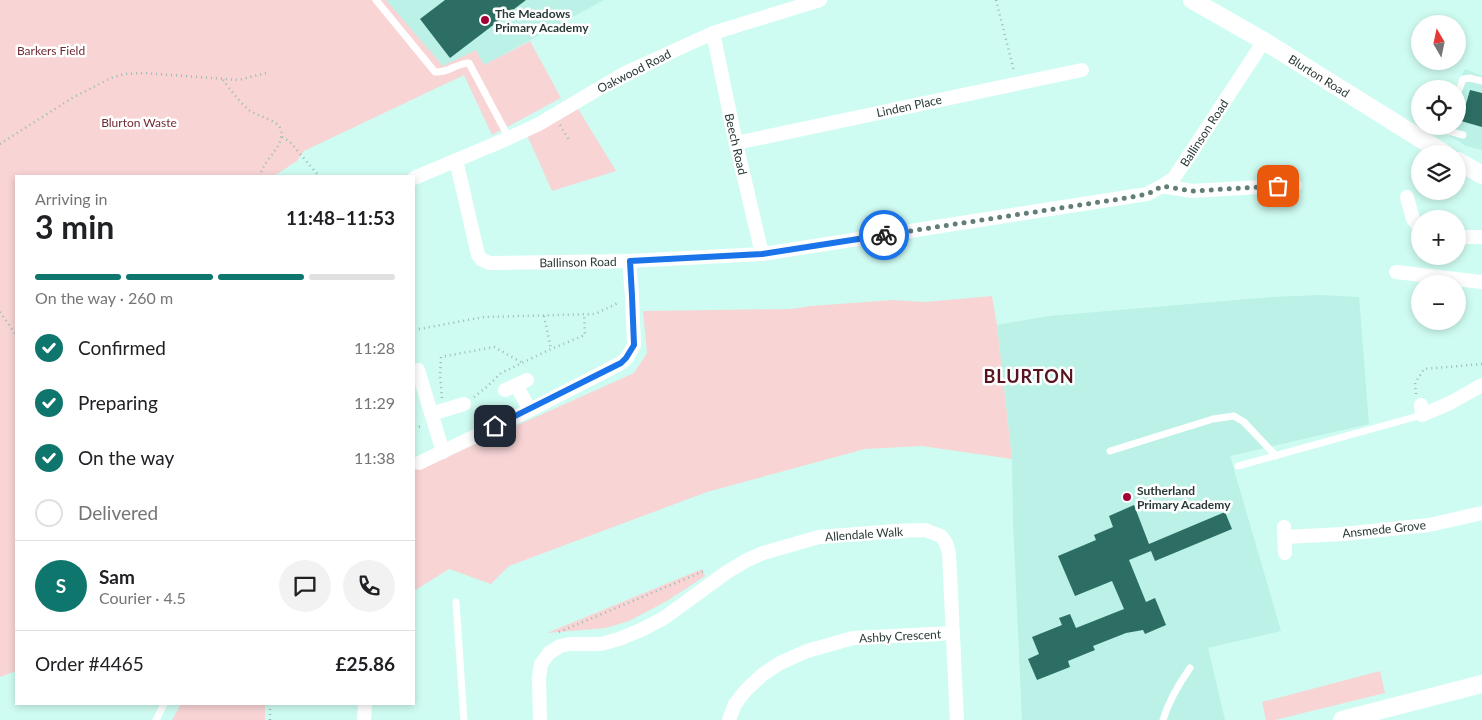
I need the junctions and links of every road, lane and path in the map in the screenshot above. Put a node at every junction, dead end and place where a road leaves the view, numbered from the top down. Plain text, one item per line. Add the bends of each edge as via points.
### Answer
1 (376, 0) edge
2 (820, 0) edge
3 (996, 0) edge
4 (1192, 0) edge
5 (713, 33) junction
6 (1264, 41) junction
7 (1082, 70) dead end
8 (266, 73) dead end
9 (222, 79) junction
10 (1463, 80) edge
11 (1482, 82) edge
12 (1017, 84) junction
13 (555, 115) junction
14 (282, 137) junction
15 (509, 138) junction
16 (569, 140) dead end
17 (736, 143) junction
18 (0, 144) edge
19 (1431, 145) edge
20 (456, 160) junction
21 (1466, 166) edge
22 (260, 175) edge
23 (318, 175) edge
24 (1482, 175) edge
25 (415, 178) edge
26 (1295, 185) dead end
27 (1162, 186) junction
28 (1413, 203) dead end
29 (1413, 210) edge
30 (1466, 237) edge
31 (1482, 237) edge
32 (762, 254) junction
33 (630, 261) junction
34 (1396, 272) dead end
35 (1482, 282) edge
36 (632, 296) junction
37 (0, 312) edge
38 (584, 315) junction
39 (544, 316) junction
40 (415, 330) edge
41 (15, 334) edge
42 (551, 349) junction
43 (522, 362) junction
44 (1482, 364) edge
45 (418, 370) dead end
46 (516, 385) dead end
47 (1482, 385) edge
48 (464, 404) joint
49 (530, 410) junction
50 (1421, 410) junction
51 (437, 412) junction
52 (1110, 450) dead end
53 (443, 452) junction
54 (1276, 456) junction
55 (419, 463) dead end
56 (1238, 466) dead end
57 (1482, 513) edge
58 (1285, 553) dead end
59 (705, 571) dead end
60 (456, 602) dead end
61 (953, 634) junction
62 (549, 653) junction
63 (1190, 668) dead end
64 (1482, 684) edge
65 (164, 705) edge
66 (270, 705) edge
67 (365, 705) edge
68 (156, 720) edge
69 (270, 720) edge
70 (364, 720) edge
71 (464, 720) edge
72 (540, 720) edge
73 (728, 720) edge
74 (957, 720) edge
75 (1163, 720) edge
76 (1342, 720) edge

1 - 15 lane via 435,72 441,73 469,63
2 - 5 street, Oakwood Road
3 - 12 path
4 - 6 street, Blurton Road
5 - 13 street, Oakwood Road via 625,74
5 - 17 street, Beech Road
6 - 19 street, Blurton Road
6 - 27 street, Ballinson Road via 1174,178
7 - 12 street, Linden Place
8 - 9 path via 239,80
9 - 14 path via 248,110 278,125
9 - 18 path via 124,74 72,98
10 - 11 lane via 1470,78
12 - 17 street, Linden Place
13 - 15 street, Oakwood Road
13 - 16 path
14 - 22 path
14 - 23 path
15 - 20 street, Oakwood Road
17 - 32 street, Beech Road
20 - 25 street, Oakwood Road
20 - 33 street, Ballinson Road via 478,255 485,261
21 - 24 street
26 - 27 street via 1192,191
27 - 32 street, Ballinson Road via 1148,194 1126,198
28 - 29 street
30 - 31 street
32 - 33 street, Ballinson Road
33 - 36 street
34 - 35 street
36 - 38 path via 595,314
36 - 49 street via 634,345 626,358
37 - 41 path
38 - 39 path
38 - 42 path via 585,335
39 - 40 path via 484,317
39 - 42 path
42 - 43 path
43 - 48 path via 501,373
43 - 51 path via 494,347 440,357
44 - 50 path via 1424,369 1415,383 1416,401
45 - 51 street
46 - 49 street
47 - 50 street via 1450,403
48 - 51 street
49 - 53 street
50 - 54 lane
51 - 53 street
52 - 54 lane via 1213,419 1234,416 1244,422
53 - 55 street
54 - 56 lane
57 - 58 street, Ansmede Grove via 1429,525 1343,534 1284,532
59 - 62 path via 556,633
60 - 71 lane
61 - 62 street, Allendale Walk via 946,544 941,536 926,530 895,531 819,537 763,554 727,572 664,618 641,630 601,644 560,646
61 - 73 street, Ashby Crescent via 853,638 807,651 762,675 735,704
61 - 74 street, Allendale Walk
62 - 72 street via 539,678
63 - 75 lane via 1176,688
64 - 76 street
65 - 68 lane
66 - 69 path
67 - 70 street

